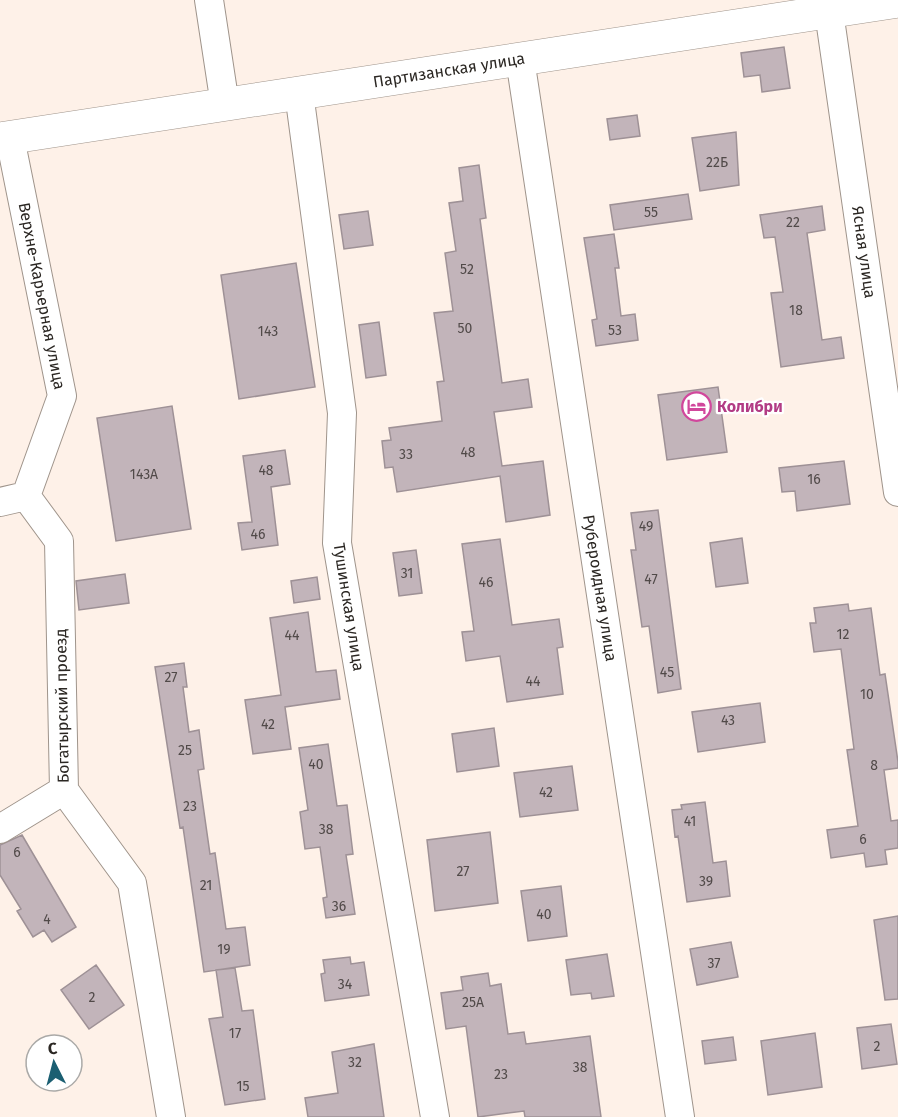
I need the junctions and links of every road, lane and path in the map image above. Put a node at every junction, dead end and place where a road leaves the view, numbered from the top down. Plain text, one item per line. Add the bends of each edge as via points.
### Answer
1 (209, 0) edge
2 (898, 1) edge
3 (829, 12) junction
4 (520, 59) junction
5 (299, 93) junction
6 (225, 105) junction
7 (5, 139) edge
8 (898, 492) edge
9 (13, 499) edge
10 (64, 790) junction
11 (0, 829) edge
12 (171, 1117) edge
13 (435, 1117) edge
14 (680, 1117) edge

1 - 6 street
2 - 3 street, Партизанская улица
3 - 4 street, Партизанская улица
3 - 8 street, Ясная улица
4 - 5 street, Партизанская улица
4 - 14 street, Рубероидная улица
5 - 6 street, Партизанская улица
5 - 13 street, Тушинская улица via 342,413 337,543
6 - 7 street, Партизанская улица
7 - 9 street, Верхне-Карьерная улица via 62,396
9 - 10 street, Богатырский проезд via 59,542
10 - 11 street
10 - 12 street, Богатырский проезд via 132,883

